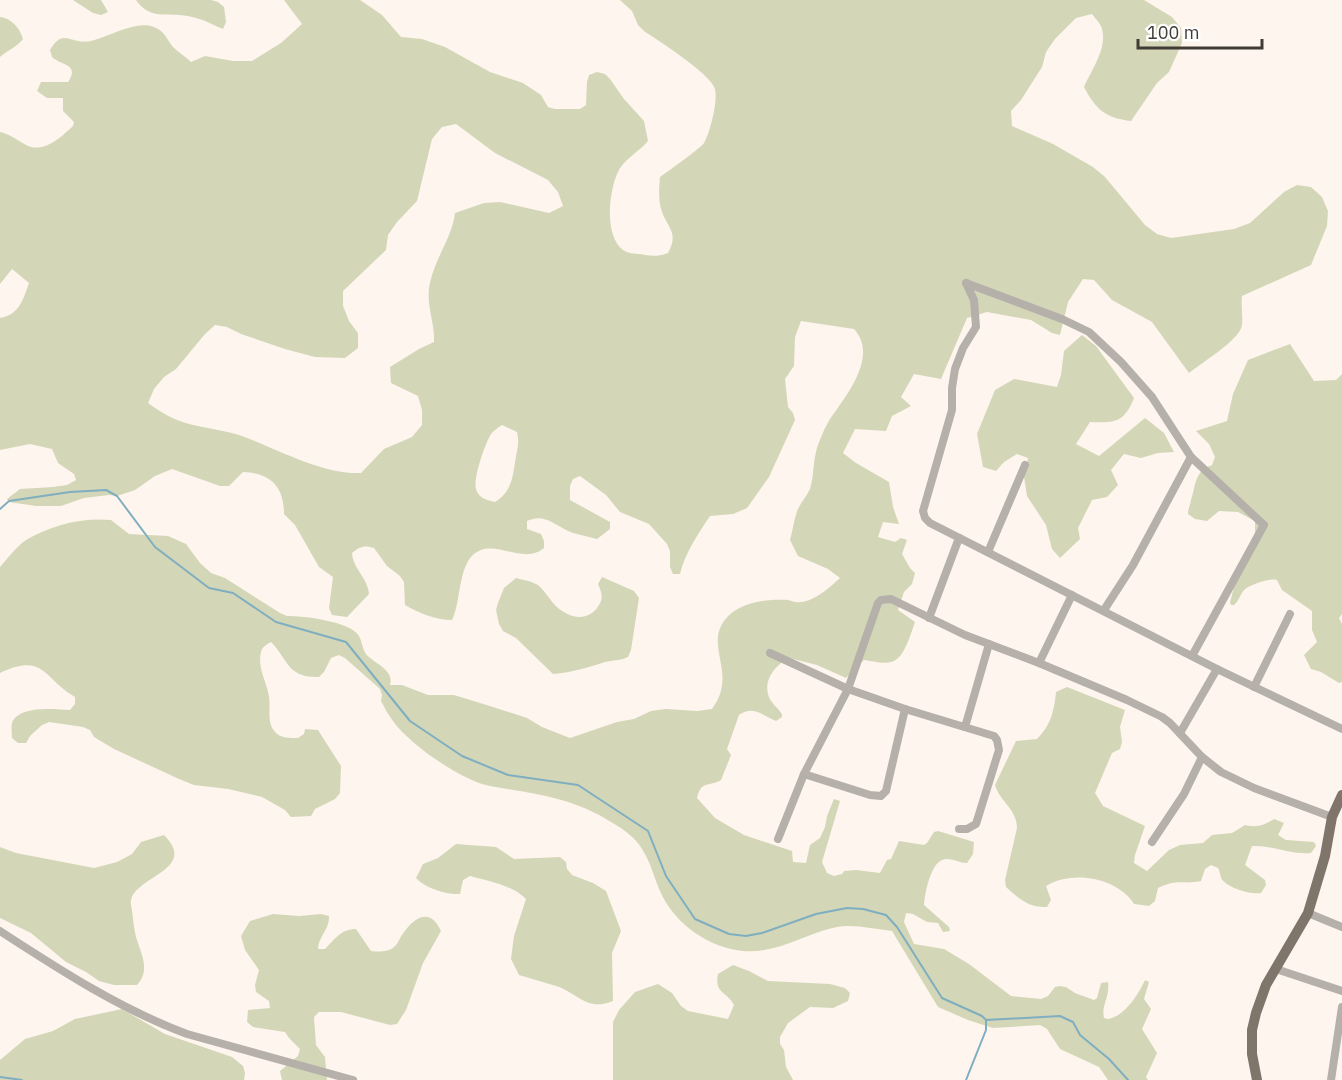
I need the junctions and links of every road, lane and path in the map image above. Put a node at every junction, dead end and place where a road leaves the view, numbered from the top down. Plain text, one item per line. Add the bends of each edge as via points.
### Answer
1 (1191, 457) junction
2 (1025, 465) dead end
3 (959, 538) junction
4 (988, 552) junction
5 (1072, 595) junction
6 (1104, 610) junction
7 (1290, 614) dead end
8 (929, 618) junction
9 (989, 644) junction
10 (770, 653) dead end
11 (1192, 656) junction
12 (1039, 663) junction
13 (1217, 669) junction
14 (1254, 687) junction
15 (848, 689) junction
16 (905, 709) junction
17 (965, 727) junction
18 (1342, 729) edge
19 (1180, 733) junction
20 (1202, 757) junction
21 (804, 774) junction
22 (1342, 797) edge
23 (1332, 817) junction
24 (959, 829) dead end
25 (778, 839) dead end
26 (1152, 842) dead end
27 (1308, 913) junction
28 (1342, 927) edge
29 (0, 931) edge
30 (1276, 969) junction
31 (1342, 991) edge
32 (1342, 1007) edge
33 (353, 1080) edge
34 (1257, 1080) edge
35 (1331, 1080) edge

1 - 3 street via 1152,397 1089,332 966,283 974,300 976,327 955,369 952,410 923,511 930,523
1 - 6 street
1 - 11 street via 1264,525
2 - 4 street
3 - 4 street
3 - 8 street
4 - 5 street
5 - 6 street
5 - 12 street
6 - 11 street
7 - 14 street
8 - 9 street
8 - 15 street via 891,599 881,600
9 - 12 street
9 - 17 street
10 - 15 street
11 - 13 street
12 - 19 street via 1162,717
13 - 14 street
13 - 19 street
14 - 18 street
15 - 16 street
15 - 21 street
16 - 17 street
16 - 21 street via 886,791 881,796
17 - 24 street via 994,736 999,750 976,824
19 - 20 street
20 - 23 street via 1221,772 1254,788
20 - 26 street via 1184,794
21 - 25 street
22 - 23 main road
23 - 27 main road
27 - 28 street
27 - 30 main road
29 - 33 street via 104,995 162,1024
30 - 31 street
30 - 34 main road via 1266,984 1252,1029
32 - 35 street

